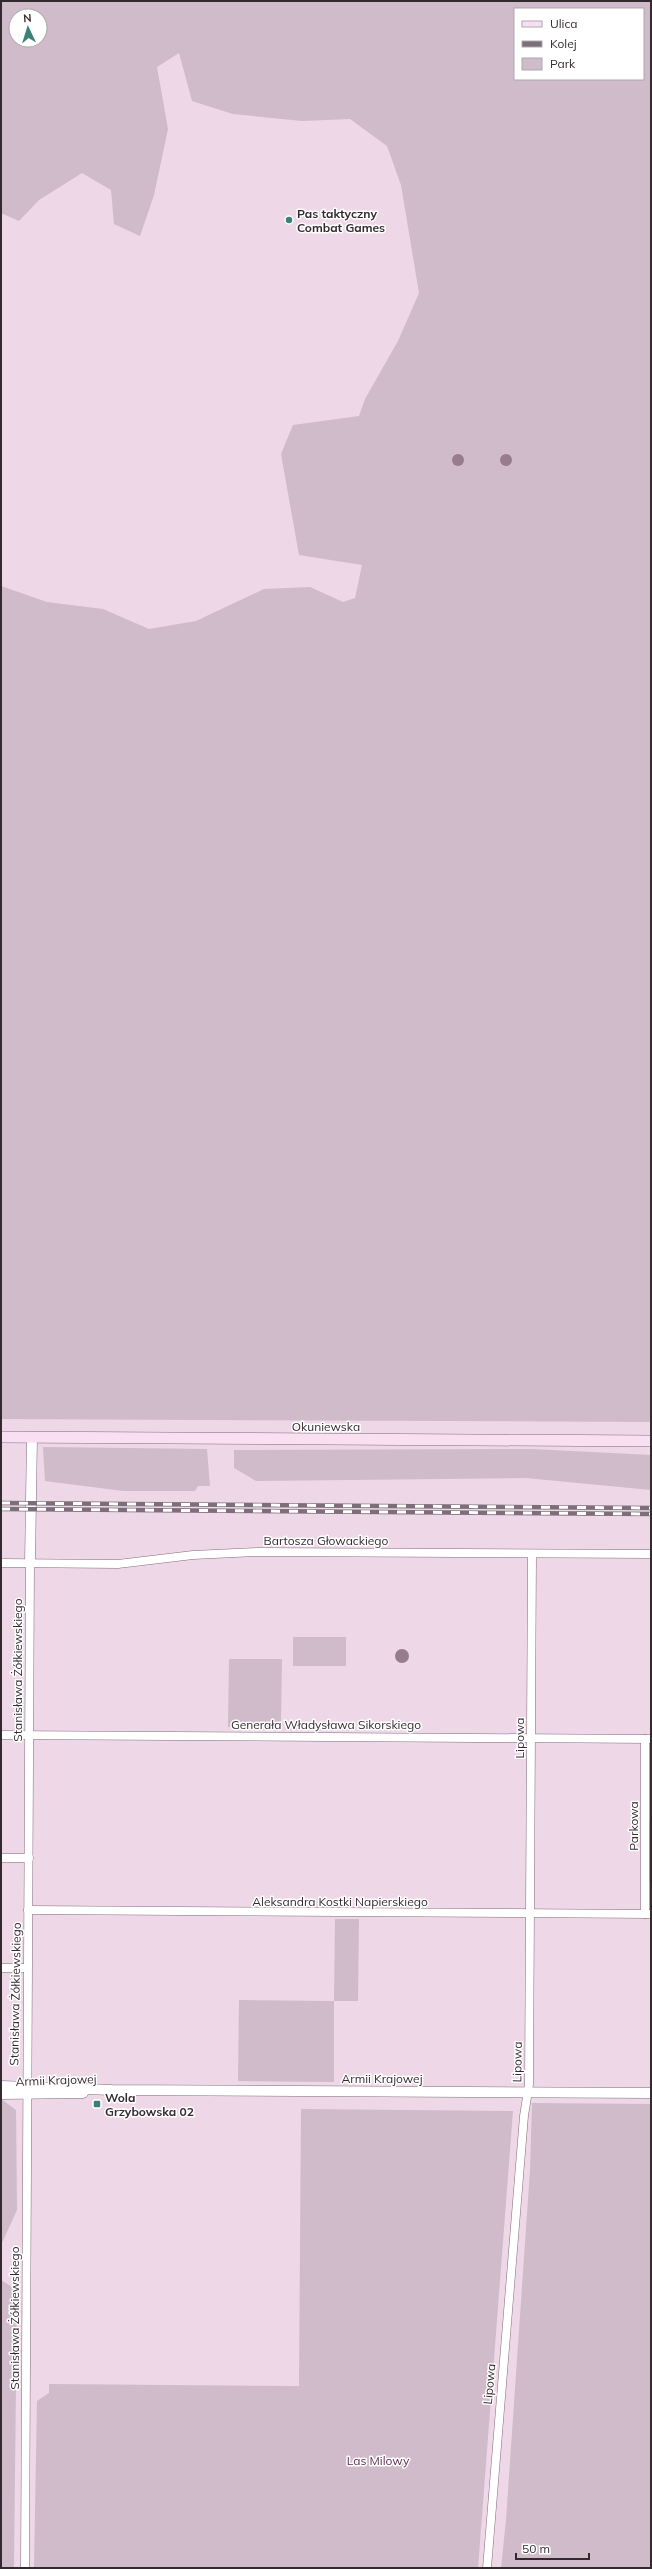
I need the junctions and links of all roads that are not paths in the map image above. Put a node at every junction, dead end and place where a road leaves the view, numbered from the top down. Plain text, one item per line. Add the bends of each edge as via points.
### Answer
1 (1, 1437) edge
2 (32, 1437) junction
3 (651, 1441) edge
4 (532, 1554) junction
5 (651, 1554) edge
6 (1, 1563) edge
7 (30, 1564) junction
8 (1, 1735) edge
9 (29, 1735) junction
10 (531, 1736) junction
11 (648, 1739) edge
12 (1, 1858) edge
13 (29, 1858) junction
14 (28, 1910) junction
15 (530, 1914) junction
16 (648, 1914) edge
17 (1, 1968) edge
18 (27, 1968) junction
19 (1, 2086) edge
20 (27, 2090) junction
21 (651, 2093) edge
22 (1, 2094) edge
23 (528, 2094) junction
24 (25, 2568) edge
25 (487, 2568) edge

1 - 2 main road, Okuniewska
2 - 3 main road, Okuniewska
2 - 7 street
4 - 5 street, Bartosza Głowackiego
4 - 7 street, Bartosza Głowackiego via 423,1551 258,1552 193,1555 118,1564
4 - 10 street, Lipowa
6 - 7 street, Bartosza Głowackiego
7 - 9 street, Stanisława Żółkiewskiego
8 - 9 street, Generała Władysława Sikorskiego
9 - 10 street, Generała Władysława Sikorskiego
9 - 13 street, Stanisława Żółkiewskiego
10 - 11 street, Generała Władysława Sikorskiego
10 - 15 street, Lipowa
11 - 16 street, Parkowa
12 - 13 street
13 - 14 street, Stanisława Żółkiewskiego
14 - 15 street, Aleksandra Kostki Napierskiego
14 - 18 street, Stanisława Żółkiewskiego
15 - 16 street, Aleksandra Kostki Napierskiego
15 - 23 street, Lipowa
17 - 18 street
18 - 20 street, Stanisława Żółkiewskiego
19 - 20 street, Armii Krajowej
20 - 22 street, Armii Krajowej
20 - 23 street, Armii Krajowej
20 - 24 street, Stanisława Żółkiewskiego
21 - 23 street, Armii Krajowej
23 - 25 street, Lipowa

